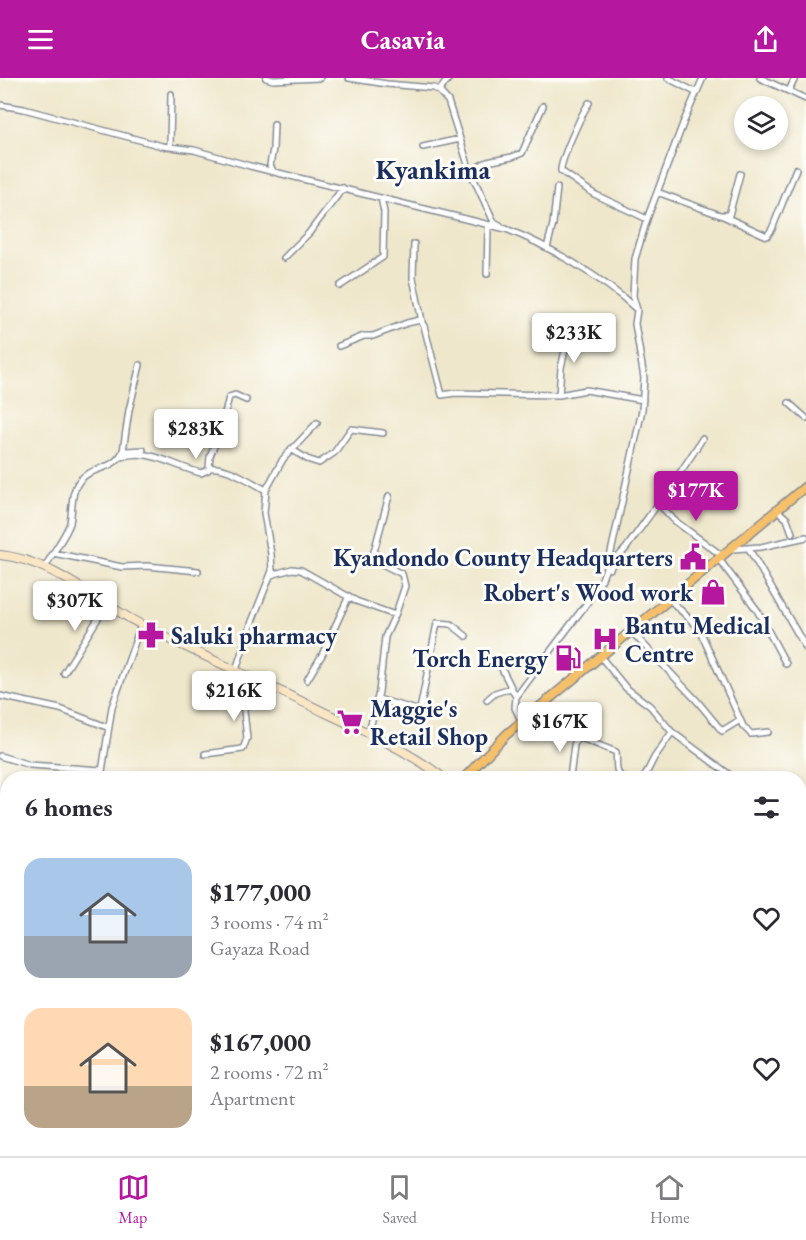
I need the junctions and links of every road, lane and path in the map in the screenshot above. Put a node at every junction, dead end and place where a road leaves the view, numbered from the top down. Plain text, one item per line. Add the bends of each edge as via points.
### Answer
1 (266, 78) edge
2 (320, 78) edge
3 (350, 78) edge
4 (392, 78) edge
5 (449, 78) edge
6 (668, 78) edge
7 (703, 78) edge
8 (760, 78) edge
9 (795, 78) edge
10 (397, 86) junction
11 (440, 91) junction
12 (789, 91) junction
13 (697, 93) junction
14 (171, 94) dead end
15 (806, 99) edge
16 (589, 103) dead end
17 (0, 105) edge
18 (543, 106) dead end
19 (274, 124) dead end
20 (460, 140) junction
21 (170, 147) junction
22 (423, 147) dead end
23 (796, 170) dead end
24 (273, 171) junction
25 (470, 171) junction
26 (740, 174) dead end
27 (343, 188) junction
28 (557, 188) dead end
29 (657, 192) junction
30 (381, 198) junction
31 (723, 216) junction
32 (647, 219) junction
33 (493, 224) junction
34 (414, 244) dead end
35 (547, 248) junction
36 (284, 258) dead end
37 (487, 274) dead end
38 (340, 286) dead end
39 (637, 310) junction
40 (422, 321) junction
41 (569, 332) dead end
42 (339, 346) dead end
43 (140, 365) dead end
44 (560, 395) junction
45 (246, 400) dead end
46 (643, 400) junction
47 (789, 403) dead end
48 (806, 418) edge
49 (317, 423) dead end
50 (382, 433) dead end
51 (702, 439) dead end
52 (291, 449) junction
53 (143, 450) dead end
54 (122, 454) junction
55 (209, 468) junction
56 (806, 486) edge
57 (266, 490) junction
58 (389, 496) dead end
59 (658, 503) junction
60 (777, 510) junction
61 (792, 533) dead end
62 (806, 537) edge
63 (730, 549) junction
64 (749, 549) junction
65 (53, 553) junction
66 (0, 555) edge
67 (720, 556) junction
68 (45, 568) junction
69 (198, 571) dead end
70 (271, 575) junction
71 (602, 579) junction
72 (349, 596) junction
73 (669, 599) junction
74 (106, 604) junction
75 (395, 615) junction
76 (141, 625) junction
77 (630, 630) junction
78 (466, 636) dead end
79 (806, 648) edge
80 (600, 656) junction
81 (499, 663) dead end
82 (786, 664) dead end
83 (236, 670) junction
84 (64, 673) dead end
85 (248, 676) junction
86 (307, 680) dead end
87 (511, 688) junction
88 (0, 696) edge
89 (516, 697) junction
90 (378, 699) junction
91 (487, 700) dead end
92 (543, 704) junction
93 (420, 710) junction
94 (428, 713) dead end
95 (740, 720) junction
96 (522, 722) junction
97 (107, 727) junction
98 (369, 732) junction
99 (672, 732) junction
100 (768, 732) dead end
101 (578, 736) junction
102 (205, 754) dead end
103 (0, 756) edge
104 (101, 770) joint
105 (434, 771) edge
106 (471, 771) edge
107 (571, 771) edge
108 (617, 771) edge
109 (648, 771) edge
110 (725, 771) edge

1 - 2 street
3 - 10 street
4 - 10 street
5 - 11 street
6 - 13 street
7 - 13 street
8 - 12 street
9 - 12 street
10 - 11 street
11 - 20 street via 448,101
12 - 15 street
13 - 29 street
14 - 21 street
16 - 32 street via 561,171 594,194
17 - 21 street
18 - 25 street via 522,153
19 - 24 street via 270,165
20 - 22 street
20 - 25 street
21 - 24 street
23 - 31 street via 768,236
24 - 27 street
25 - 33 street
26 - 31 street via 729,215
27 - 30 street
27 - 36 street
28 - 35 street
29 - 31 street
29 - 32 street
30 - 33 street
30 - 38 street via 383,257
32 - 39 street via 633,266
33 - 35 street
33 - 37 street via 488,228
34 - 40 street via 413,278
35 - 39 street via 610,287
39 - 46 street
40 - 42 street
40 - 44 street via 442,395
41 - 44 street
43 - 54 street
44 - 46 street via 586,390
45 - 55 street via 235,395 229,397
46 - 71 street
47 - 48 street
49 - 52 street
50 - 52 street via 351,429 334,453 319,463
51 - 59 street
52 - 57 street
53 - 54 street
54 - 55 street via 152,456 201,473
54 - 65 street via 110,465 81,479 74,492 69,526
55 - 57 street via 223,470
56 - 60 main road
57 - 70 street via 264,513
58 - 75 street via 371,555 404,580 405,591
59 - 67 street
59 - 71 street
60 - 61 street via 787,519
60 - 63 main road
62 - 64 street
63 - 64 street
63 - 67 main road
64 - 79 street
65 - 68 street
65 - 69 street via 122,567
66 - 68 street
67 - 73 main road
67 - 82 street via 757,610
68 - 74 street
70 - 72 street via 301,570
70 - 83 street
71 - 89 street
72 - 75 street
72 - 86 street
73 - 77 main road
73 - 95 street via 702,635
74 - 76 street
74 - 84 street
75 - 90 street via 385,637
76 - 83 street
76 - 97 street
77 - 80 main road
77 - 95 street via 722,731
78 - 93 street via 451,624 437,623
80 - 92 main road
80 - 99 street via 626,688 650,706
81 - 87 street
83 - 85 street
85 - 98 street
85 - 102 street via 243,749
87 - 89 street
87 - 91 street
88 - 97 street via 60,709
89 - 96 street via 515,708
90 - 93 street
90 - 98 street
92 - 96 main road
92 - 101 street
93 - 94 street
95 - 100 street via 751,734
96 - 106 main road
97 - 104 street
98 - 105 street
99 - 109 street
99 - 110 street
101 - 107 street
101 - 108 street via 616,752
103 - 104 street via 30,765

